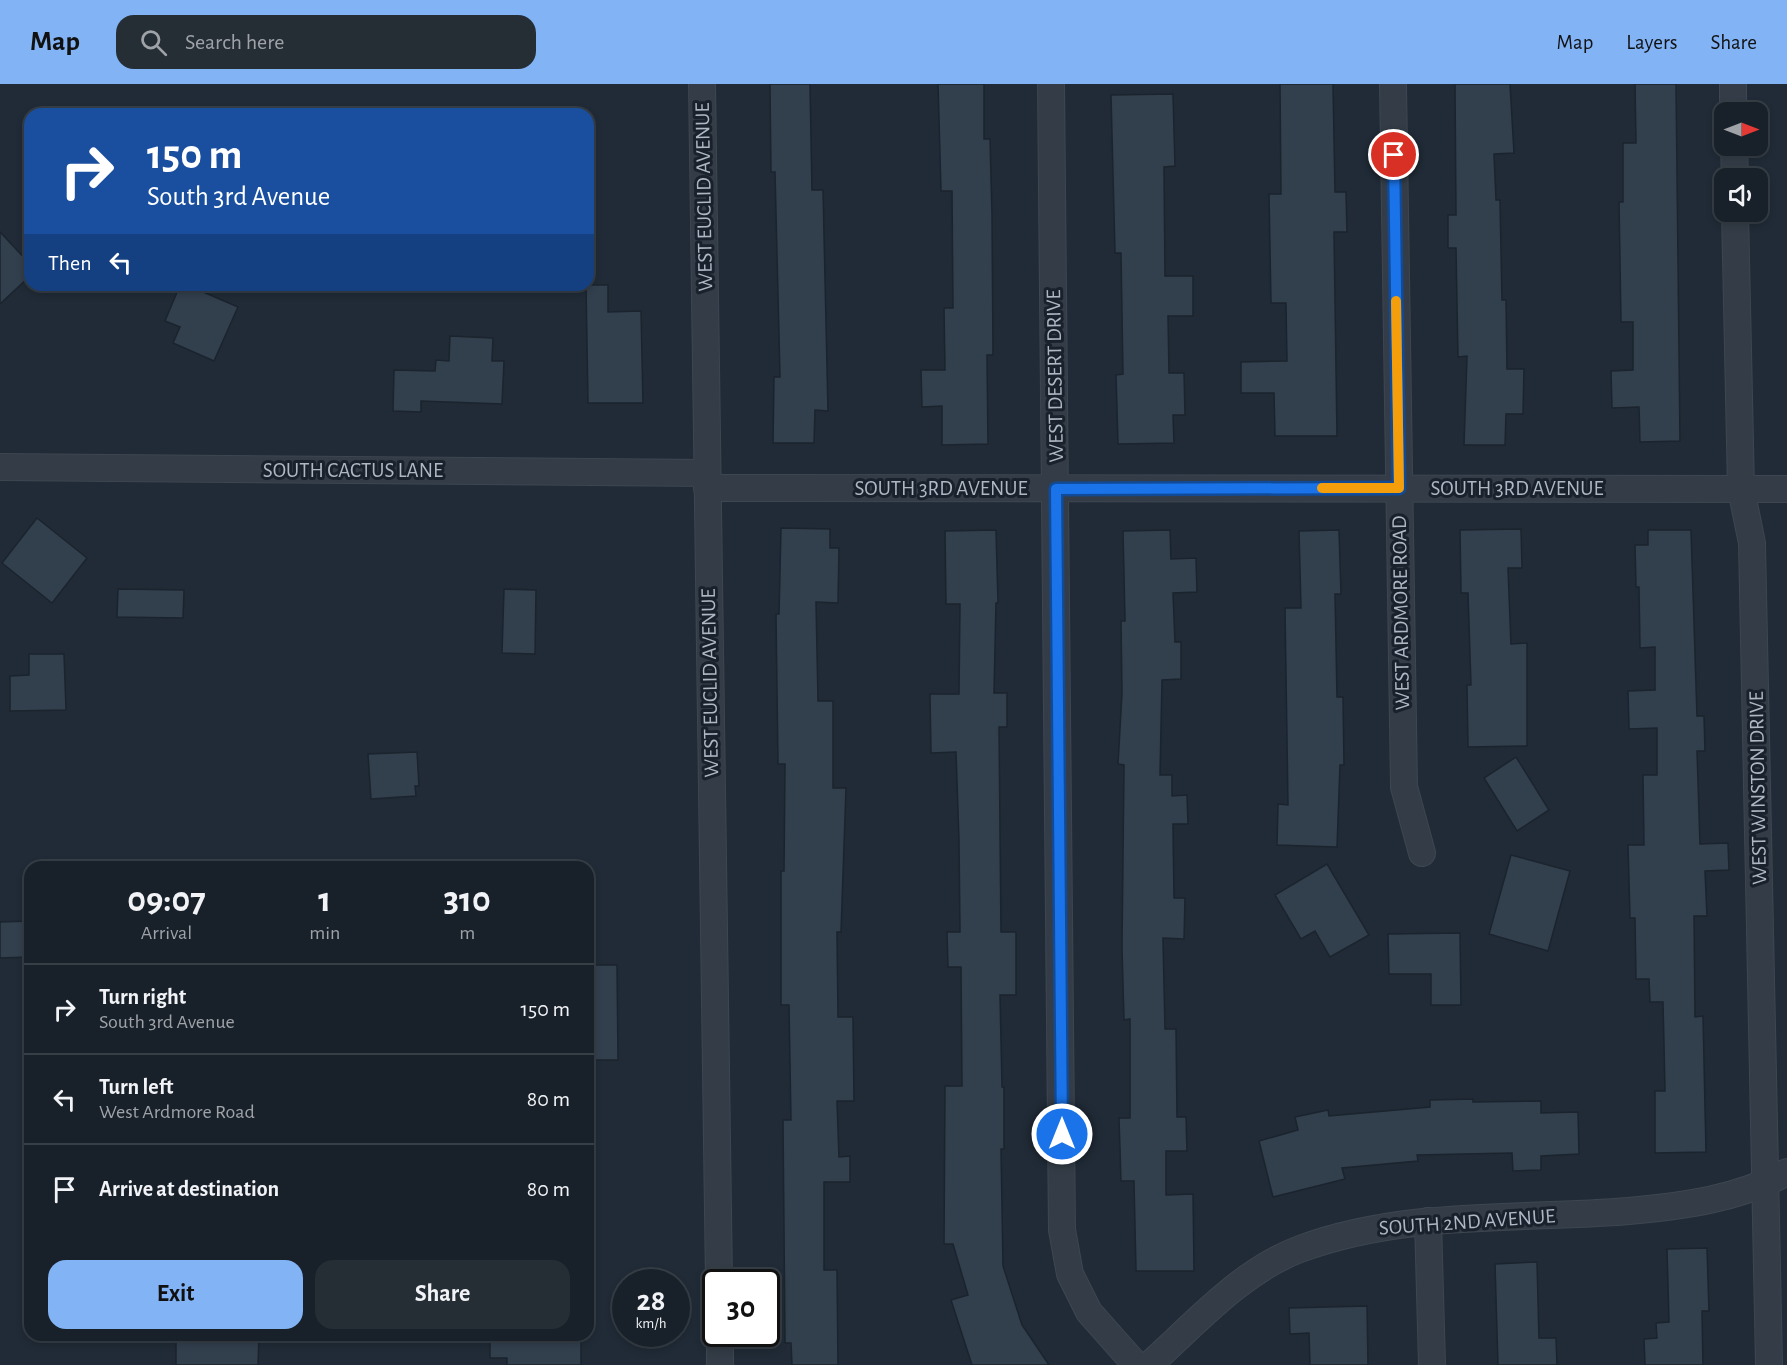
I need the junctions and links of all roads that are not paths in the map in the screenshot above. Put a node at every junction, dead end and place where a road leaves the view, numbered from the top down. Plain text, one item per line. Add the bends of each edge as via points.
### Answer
1 (702, 84) edge
2 (1051, 84) edge
3 (1393, 84) edge
4 (1733, 84) edge
5 (1733, 102) edge
6 (1736, 222) edge
7 (0, 467) edge
8 (706, 481) junction
9 (1399, 488) junction
10 (1056, 489) junction
11 (1741, 489) junction
12 (1787, 489) edge
13 (1422, 852) dead end
14 (1777, 1178) edge
15 (1428, 1221) junction
16 (718, 1269) edge
17 (720, 1347) edge
18 (720, 1365) edge
19 (1136, 1365) edge
20 (1149, 1365) edge
21 (1432, 1365) edge
22 (1769, 1365) edge

1 - 8 street, WEST EUCLID AVENUE
2 - 10 street, WEST DESERT DRIVE
3 - 9 street, WEST ARDMORE ROAD
4 - 5 street
6 - 11 street, WEST WINSTON DRIVE
7 - 8 street, SOUTH CACTUS LANE
8 - 10 street, SOUTH 3RD AVENUE
8 - 16 street, WEST EUCLID AVENUE
9 - 10 street, SOUTH 3RD AVENUE
9 - 11 street, SOUTH 3RD AVENUE
9 - 13 street, WEST ARDMORE ROAD via 1404,787
10 - 19 street, WEST DESERT DRIVE via 1062,1230 1070,1274 1089,1312
11 - 12 street, SOUTH 3RD AVENUE
11 - 14 street, WEST WINSTON DRIVE via 1752,543
14 - 15 street, SOUTH 2ND AVENUE via 1707,1201 1657,1209
14 - 22 street, WEST WINSTON DRIVE
15 - 20 street, SOUTH 2ND AVENUE via 1360,1231 1298,1250 1244,1280
15 - 21 street
17 - 18 street

